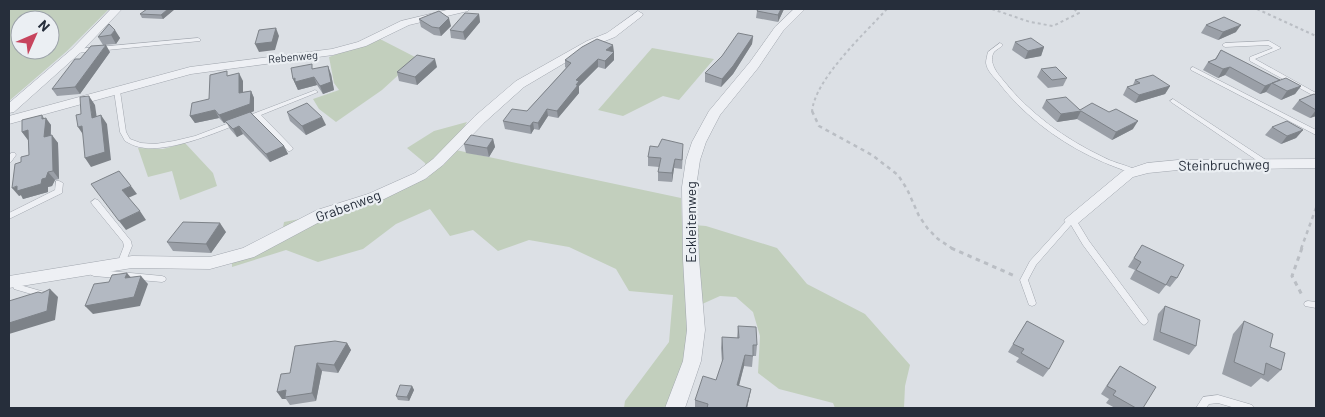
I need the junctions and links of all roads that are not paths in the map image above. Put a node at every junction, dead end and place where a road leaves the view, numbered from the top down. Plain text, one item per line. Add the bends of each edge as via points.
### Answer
1 (117, 9) edge
2 (464, 9) edge
3 (800, 9) edge
4 (638, 14) dead end
5 (198, 40) dead end
6 (1225, 45) dead end
7 (1000, 46) dead end
8 (76, 51) junction
9 (1194, 69) dead end
10 (117, 91) junction
11 (315, 92) dead end
12 (1316, 95) edge
13 (1173, 101) dead end
14 (9, 109) edge
15 (256, 114) junction
16 (9, 120) edge
17 (1316, 133) edge
18 (290, 149) dead end
19 (1267, 164) junction
20 (1316, 164) edge
21 (1133, 172) junction
22 (59, 183) dead end
23 (95, 202) dead end
24 (9, 216) edge
25 (1072, 220) junction
26 (121, 264) junction
27 (95, 268) junction
28 (162, 279) dead end
29 (12, 281) edge
30 (49, 296) edge
31 (1032, 303) dead end
32 (1144, 321) dead end
33 (675, 408) edge
34 (1201, 408) edge
35 (1249, 408) edge

1 - 8 street
2 - 10 street, Rebenweg via 405,24 362,44 333,52 202,69
3 - 33 street, Eckleitenweg via 779,29 714,114 693,160 689,187 696,330 692,361
4 - 26 street, Grabenweg via 611,35 520,84 431,168 410,181 359,203 322,214 237,258 197,264 158,261
5 - 8 lane
6 - 12 lane via 1269,43 1276,46 1278,48 1252,60
7 - 21 lane via 991,52 991,69 1046,128
8 - 14 street
9 - 17 lane
10 - 15 lane via 123,132 128,140 140,144 174,144
10 - 16 street, Rebenweg
11 - 15 lane
13 - 19 lane
15 - 18 lane
19 - 20 street, Steinbruchweg
19 - 21 street, Steinbruchweg via 1178,165
21 - 25 street, Steinbruchweg
22 - 24 lane via 59,191
23 - 26 lane via 127,240
25 - 31 lane, Steinbruchweg via 1033,263 1024,280
25 - 32 lane
26 - 27 street, Grabenweg
27 - 28 lane via 94,273
27 - 29 street, Grabenweg
29 - 30 lane via 17,287
34 - 35 lane via 1206,400 1218,399

